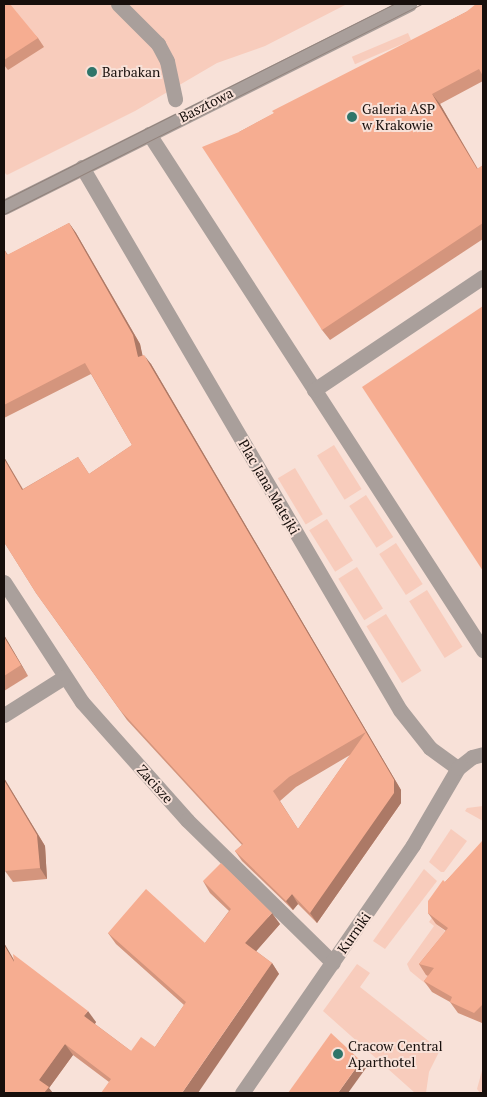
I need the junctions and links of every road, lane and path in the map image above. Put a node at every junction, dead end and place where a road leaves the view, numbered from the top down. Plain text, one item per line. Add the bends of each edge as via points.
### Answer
1 (118, 4) edge
2 (409, 4) edge
3 (175, 99) dead end
4 (149, 134) junction
5 (82, 167) junction
6 (4, 207) edge
7 (483, 277) edge
8 (314, 390) junction
9 (4, 582) edge
10 (483, 650) edge
11 (64, 677) junction
12 (4, 715) edge
13 (483, 754) edge
14 (458, 768) junction
15 (333, 963) junction
16 (242, 1093) edge

1 - 3 street via 162,51
2 - 4 street, Basztowa
4 - 5 street, Basztowa
4 - 8 street
5 - 6 street, Basztowa
5 - 14 street, Plac Jana Matejki via 400,710 430,748
7 - 8 street
8 - 10 street
9 - 11 street, Zacisze
11 - 12 street
11 - 15 street, Zacisze via 187,820
13 - 14 street
14 - 15 street, Kurniki via 413,845
15 - 16 street, Kurniki

